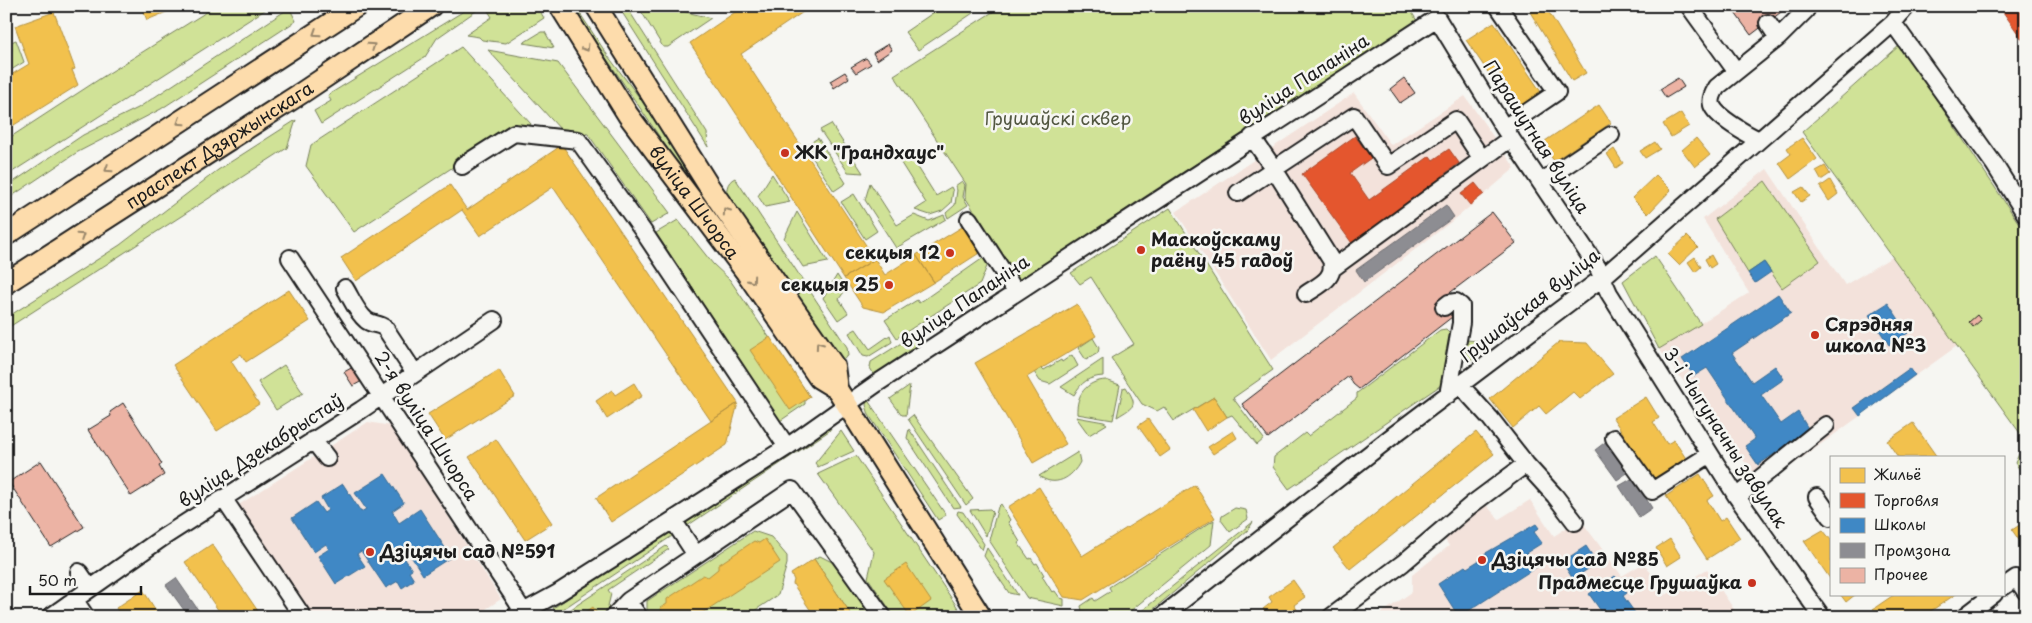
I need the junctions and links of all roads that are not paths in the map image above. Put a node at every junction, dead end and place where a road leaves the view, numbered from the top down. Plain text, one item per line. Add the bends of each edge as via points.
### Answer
1 (357, 6) edge
2 (431, 6) edge
3 (560, 6) edge
4 (596, 6) edge
5 (1498, 6) edge
6 (1689, 6) edge
7 (1803, 6) edge
8 (1907, 6) edge
9 (1437, 18) joint
10 (1893, 22) junction
11 (1768, 23) dead end
12 (1778, 38) junction
13 (1736, 71) junction
14 (1508, 133) junction
15 (1611, 135) dead end
16 (1252, 137) junction
17 (1759, 140) junction
18 (1482, 159) junction
19 (462, 166) dead end
20 (1274, 169) junction
21 (1542, 182) junction
22 (1238, 193) dead end
23 (2026, 215) edge
24 (969, 219) dead end
25 (9, 233) edge
26 (290, 258) dead end
27 (40, 262) junction
28 (1333, 268) junction
29 (1602, 278) junction
30 (6, 283) edge
31 (345, 288) dead end
32 (6, 291) edge
33 (1016, 292) junction
34 (1306, 294) dead end
35 (1444, 307) dead end
36 (494, 320) dead end
37 (370, 323) junction
38 (343, 336) junction
39 (1456, 352) junction
40 (414, 372) junction
41 (1475, 374) junction
42 (1454, 390) junction
43 (382, 395) junction
44 (842, 397) junction
45 (1826, 425) dead end
46 (1614, 438) dead end
47 (313, 440) junction
48 (787, 447) junction
49 (1709, 454) junction
50 (327, 458) dead end
51 (1526, 464) junction
52 (1736, 497) junction
53 (1817, 497) dead end
54 (223, 498) junction
55 (1830, 516) edge
56 (673, 520) junction
57 (1575, 522) dead end
58 (696, 555) junction
59 (79, 572) dead end
60 (2004, 586) edge
61 (90, 588) junction
62 (2026, 592) edge
63 (1991, 596) edge
64 (74, 599) junction
65 (628, 601) junction
66 (522, 615) edge
67 (50, 617) edge
68 (86, 617) edge
69 (303, 617) edge
70 (612, 617) edge
71 (639, 617) edge
72 (883, 617) edge
73 (981, 617) edge
74 (1161, 617) edge
75 (1331, 617) edge
76 (1822, 617) edge
77 (1964, 617) edge

1 -> 25 main road
27 -> 2 main road, праспект Дзяржынскага
3 -> 44 main road, вуліца Шчорса via 628,115 746,272 819,378
44 -> 4 main road, вуліца Шчорса via 834,366 710,188
5 - 14 street via 1557,92
6 - 13 street
7 - 12 street via 1806,10
8 - 10 street, Грушаўская вуліца
9 - 14 street, Парашутная вуліца
9 - 16 street, вуліца Папаніна
10 - 17 street, Грушаўская вуліца
10 - 23 street via 1994,164
11 - 12 street
12 - 13 street
13 - 17 street via 1717,87 1712,95 1712,105 1744,133
14 - 18 street
14 - 21 street, Парашутная вуліца
15 - 21 street
16 - 20 street
16 - 33 street, вуліца Папаніна
17 - 29 street, Грушаўская вуліца
18 - 20 street via 1456,120 1388,166 1354,116
18 - 28 street
19 - 48 street via 514,133 578,140 644,231
20 - 22 street
20 - 28 street
21 - 29 street, Парашутная вуліца
24 - 33 street
26 - 38 street, 2-я вуліца Шчорса
27 - 30 main road, праспект Дзяржынскага
27 - 32 main road
28 - 34 street via 1326,280
29 - 41 street, Грушаўская вуліца
29 - 49 street, 3-і Чыгуначны завулак
31 - 37 street via 364,319
33 - 44 street, вуліца Папаніна
35 - 39 street via 1456,302 1462,306
36 - 40 street, вуліца Дзекабрыстаў
37 - 38 street
37 - 40 street via 384,328
38 - 43 street, 2-я вуліца Шчорса
39 - 41 street
39 - 42 street
40 - 43 street, вуліца Дзекабрыстаў
41 - 42 street, Грушаўская вуліца
42 - 51 street via 1512,443
42 - 74 street, Грушаўская вуліца
43 - 47 street, вуліца Дзекабрыстаў
43 - 66 street, 2-я вуліца Шчорса
44 - 48 street, вуліца Папаніна
44 - 73 main road, вуліца Шчорса
45 - 52 street
46 - 49 street via 1652,491
47 - 50 street
47 - 54 street, вуліца Дзекабрыстаў
48 - 56 street, вуліца Папаніна
49 - 52 street, 3-і Чыгуначны завулак
51 - 57 street
51 - 75 street
52 - 76 street, 3-і Чыгуначны завулак
53 - 55 street
54 - 61 street, вуліца Дзекабрыстаў
54 - 69 street
56 - 58 street
56 - 66 street, вуліца Папаніна
58 - 65 street
58 - 72 street via 792,490
59 - 61 street
60 - 62 street via 2016,578
61 - 64 street, вуліца Дзекабрыстаў
63 - 77 street
64 - 67 street, вуліца Дзекабрыстаў
64 - 68 street
65 - 70 street
65 - 71 street

